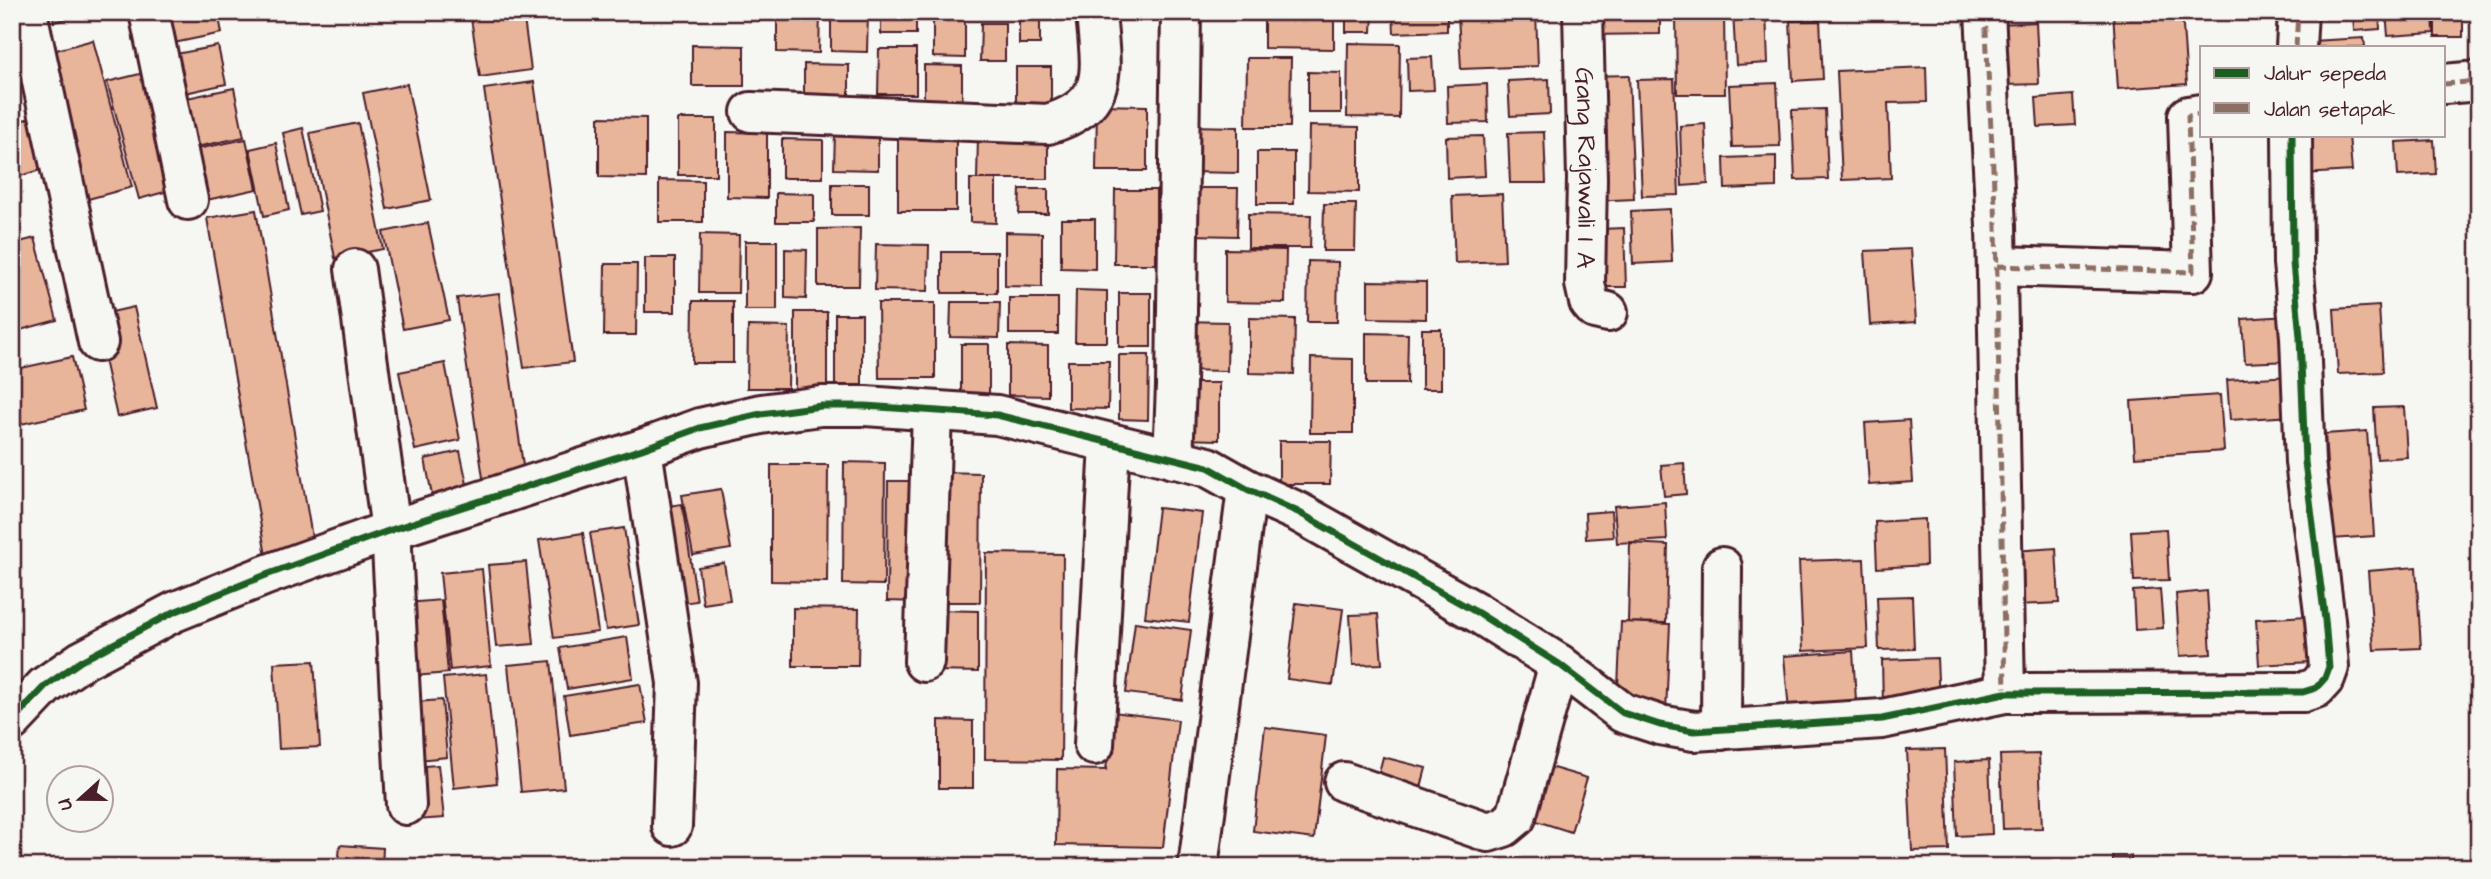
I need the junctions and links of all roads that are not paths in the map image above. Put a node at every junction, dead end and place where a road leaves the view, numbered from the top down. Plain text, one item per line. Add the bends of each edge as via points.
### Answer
1 (27, 12) edge
2 (149, 12) edge
3 (1096, 12) edge
4 (1181, 12) edge
5 (1583, 12) edge
6 (1985, 12) edge
7 (2298, 12) edge
8 (2296, 46) edge
9 (2479, 81) edge
10 (2446, 84) edge
11 (751, 112) dead end
12 (2200, 114) edge
13 (2292, 136) edge
14 (188, 200) dead end
15 (1997, 267) junction
16 (355, 269) dead end
17 (1608, 312) dead end
18 (98, 342) dead end
19 (932, 411) junction
20 (1110, 444) junction
21 (642, 449) junction
22 (1173, 459) junction
23 (1247, 489) junction
24 (391, 530) junction
25 (1722, 566) dead end
26 (924, 662) dead end
27 (1559, 664) junction
28 (2005, 692) junction
29 (12, 721) edge
30 (1721, 730) junction
31 (1094, 745) dead end
32 (1345, 782) dead end
33 (406, 805) dead end
34 (672, 826) dead end
35 (1198, 867) edge

1 - 18 street
2 - 14 street
3 - 11 street via 1100,69 1096,89 1083,109 1067,119 1048,124
4 - 22 street
5 - 17 street, Gang Rajawali I A via 1585,284 1589,302
6 - 15 street
7 - 8 street
9 - 10 street
12 - 15 street via 2188,116 2193,272
13 - 28 street via 2293,262 2305,462 2325,620 2329,667 2325,678 2316,688 2303,692
15 - 28 street
16 - 24 street
19 - 20 street via 997,415
19 - 21 street via 821,406 700,428
19 - 26 street
20 - 22 street
20 - 31 street
21 - 24 street
21 - 34 street via 677,683
22 - 23 street via 1208,467
23 - 27 street via 1298,512 1467,606
23 - 35 street
24 - 29 street via 174,612 81,661 45,686
24 - 33 street
25 - 30 street
27 - 30 street via 1623,713 1693,731
27 - 32 street via 1516,817 1504,827 1488,832
28 - 30 street via 1882,719

